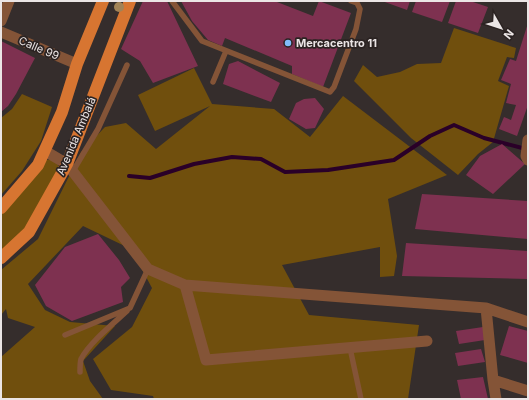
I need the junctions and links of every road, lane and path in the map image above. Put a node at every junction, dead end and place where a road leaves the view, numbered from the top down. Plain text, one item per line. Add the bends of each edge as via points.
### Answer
1 (9, 1) edge
2 (103, 1) edge
3 (130, 1) edge
4 (172, 1) edge
5 (351, 1) edge
6 (1, 21) edge
7 (1, 32) edge
8 (226, 51) junction
9 (78, 64) junction
10 (127, 65) dead end
11 (213, 82) dead end
12 (528, 140) edge
13 (45, 151) junction
14 (527, 158) edge
15 (70, 168) junction
16 (1, 208) edge
17 (1, 258) edge
18 (148, 269) junction
19 (185, 285) junction
20 (130, 308) junction
21 (486, 308) junction
22 (528, 322) edge
23 (65, 336) dead end
24 (427, 342) dead end
25 (350, 348) junction
26 (80, 372) dead end
27 (493, 380) junction
28 (528, 391) edge
29 (360, 399) edge
30 (496, 399) edge

1 - 6 street
2 - 9 main road, Avenida Ambalá
3 - 15 main road, Avenida Ambalá
4 - 8 lane via 202,41
5 - 8 lane via 360,9 356,29 330,92
7 - 9 street, Calle 99
8 - 11 lane
9 - 13 main road, Avenida Ambalá via 62,112
10 - 15 lane via 98,129
12 - 14 street
13 - 15 street
13 - 16 main road, Avenida Ambalá via 38,165
15 - 17 main road, Avenida Ambalá via 29,232
15 - 18 street
18 - 19 street
18 - 20 lane
19 - 21 street
19 - 25 street via 206,360
20 - 23 lane
20 - 26 lane via 80,360
21 - 22 street
21 - 27 street
24 - 25 street
25 - 29 lane
27 - 28 street
27 - 30 street

